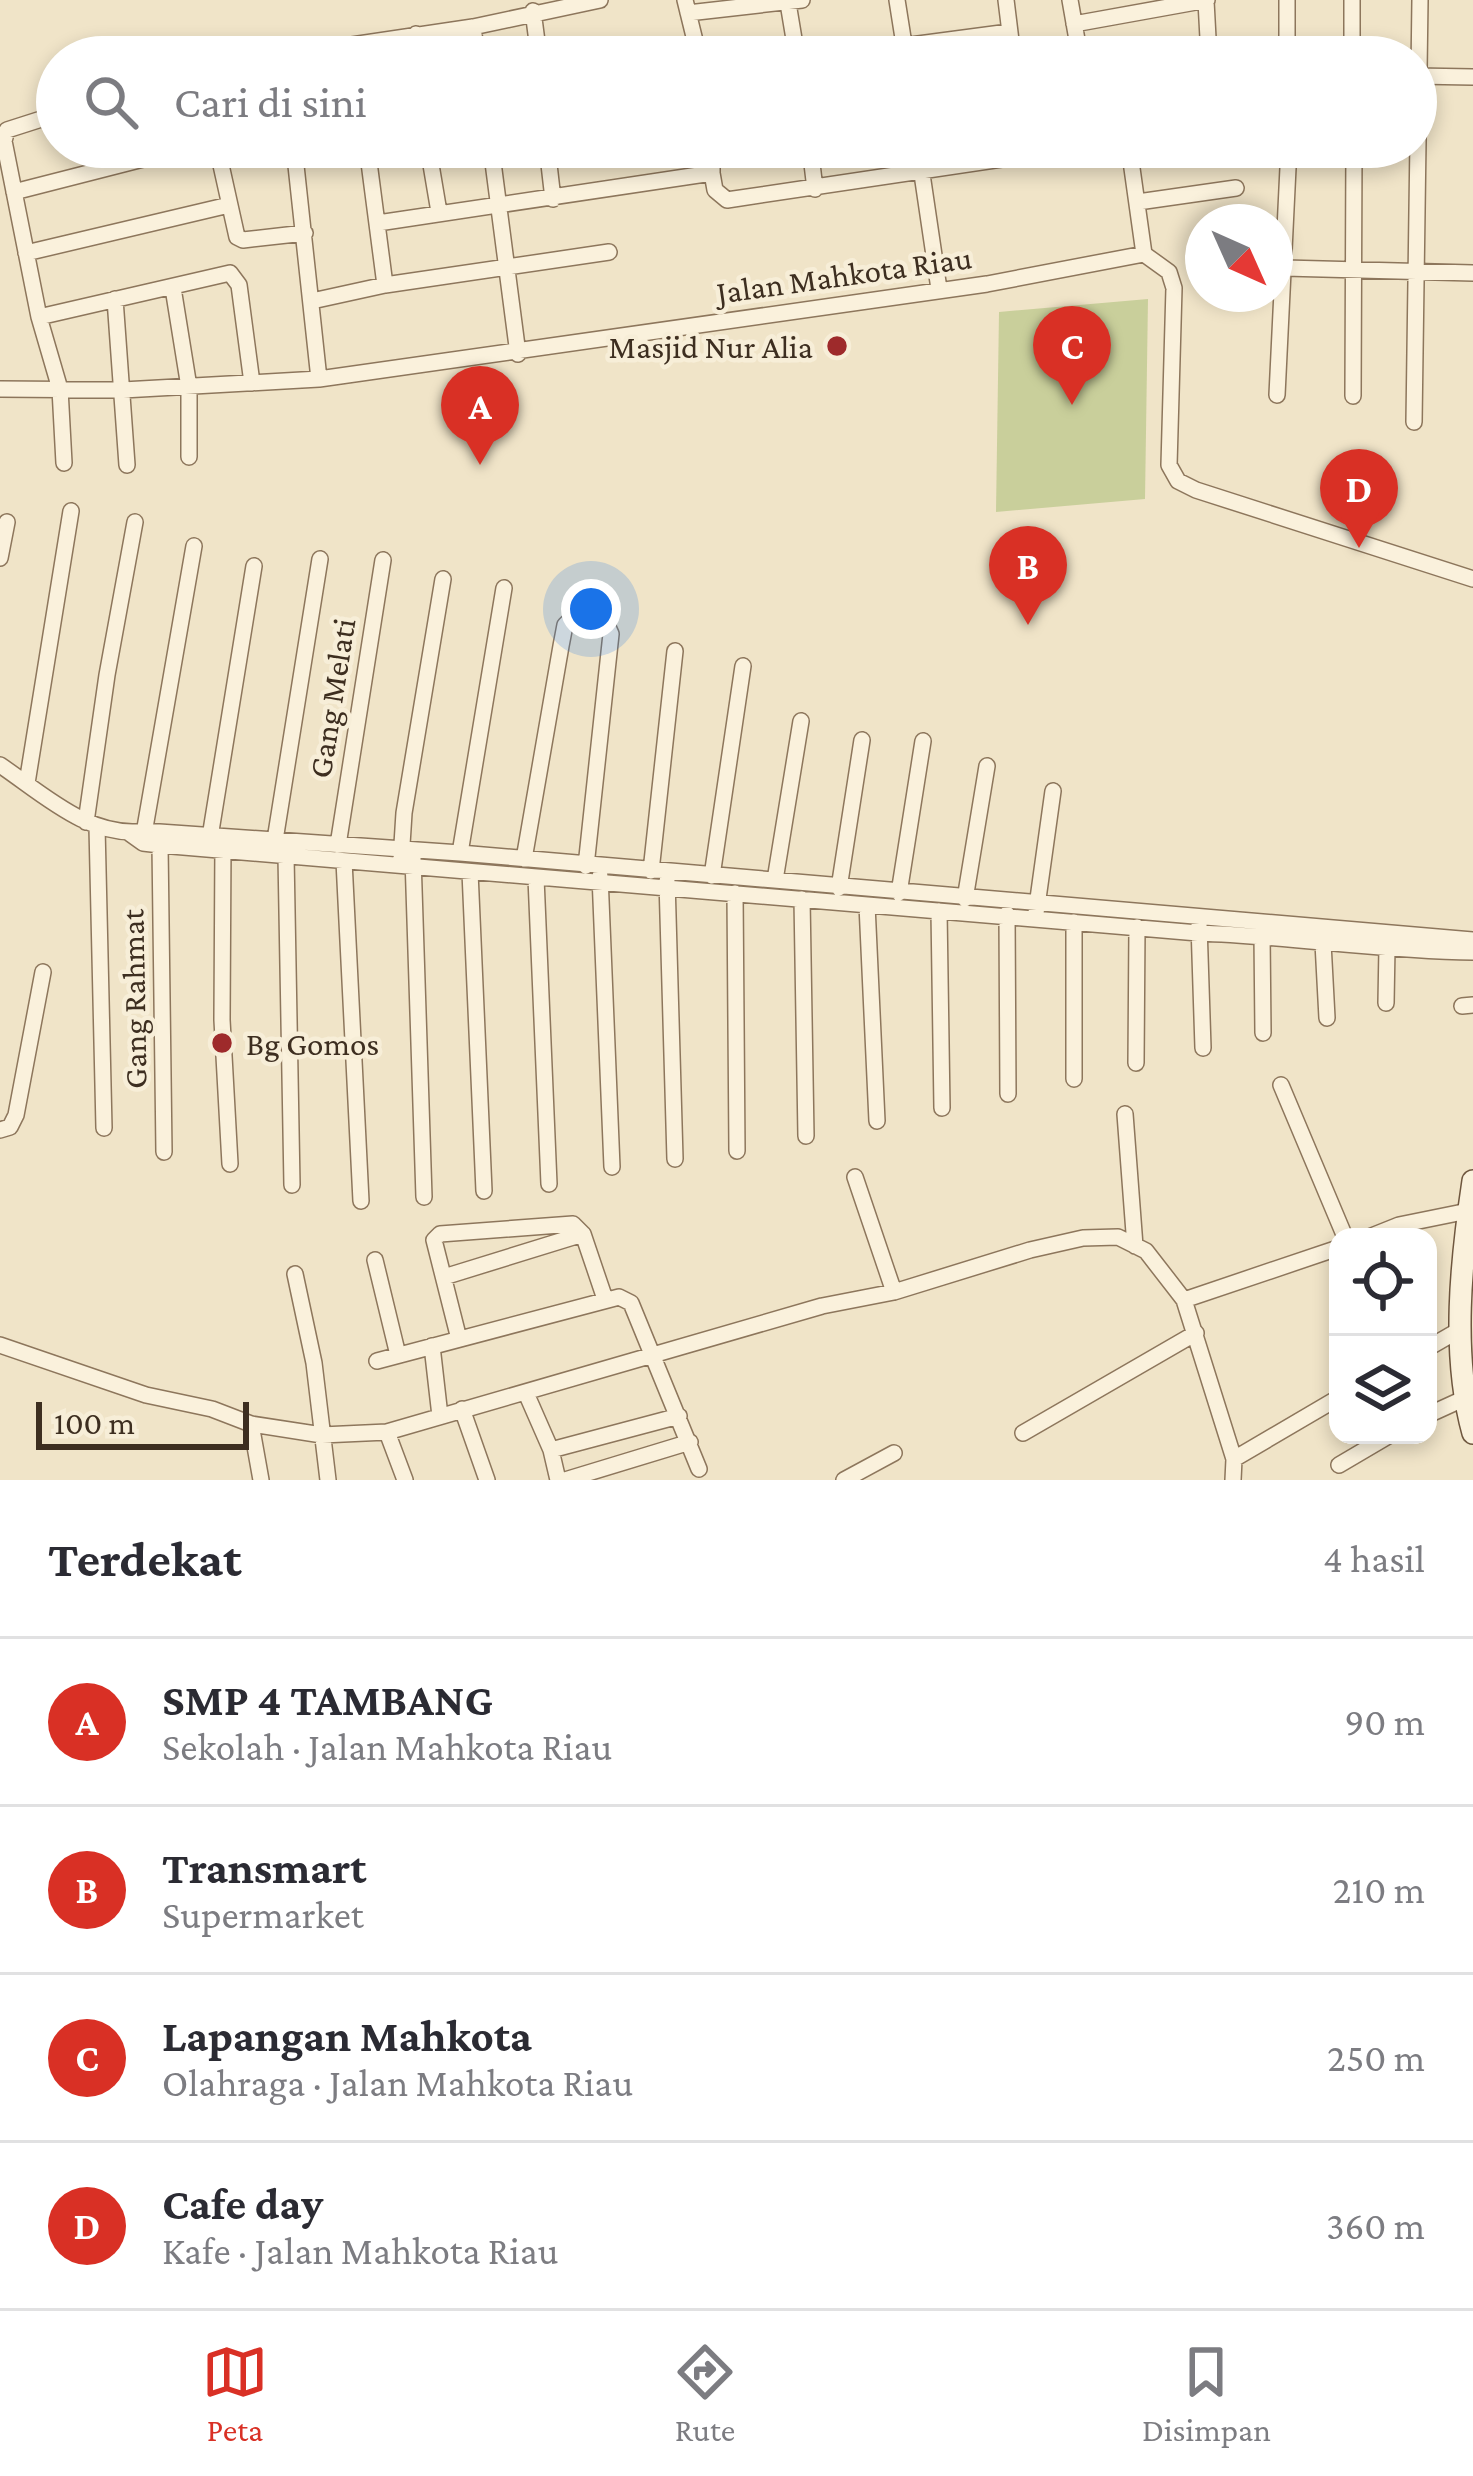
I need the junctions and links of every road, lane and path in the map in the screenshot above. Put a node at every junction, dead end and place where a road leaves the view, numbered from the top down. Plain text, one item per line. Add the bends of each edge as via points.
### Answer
1 (600, 0) edge
2 (897, 0) edge
3 (1006, 0) edge
4 (1070, 0) edge
5 (1206, 0) edge
6 (1287, 0) edge
7 (1352, 0) edge
8 (1420, 0) edge
9 (795, 2) edge
10 (686, 6) edge
11 (533, 11) junction
12 (1074, 24) junction
13 (473, 27) junction
14 (1010, 32) junction
15 (416, 34) joint
16 (408, 36) edge
17 (474, 36) edge
18 (536, 36) edge
19 (693, 36) edge
20 (796, 36) edge
21 (903, 36) edge
22 (988, 36) edge
23 (1010, 36) edge
24 (1076, 36) edge
25 (1208, 36) edge
26 (1287, 36) edge
27 (1352, 36) edge
28 (1419, 36) edge
29 (1437, 76) edge
30 (1473, 77) edge
31 (36, 121) edge
32 (108, 168) edge
33 (222, 168) edge
34 (296, 168) edge
35 (370, 168) edge
36 (432, 168) edge
37 (493, 168) edge
38 (549, 168) edge
39 (712, 168) edge
40 (812, 168) edge
41 (928, 168) edge
42 (1133, 168) edge
43 (1288, 168) edge
44 (1354, 168) edge
45 (1417, 168) edge
46 (922, 169) junction
47 (712, 173) junction
48 (1236, 188) dead end
49 (815, 189) junction
50 (14, 192) junction
51 (553, 199) junction
52 (499, 202) junction
53 (1138, 202) junction
54 (1287, 204) edge
55 (230, 205) junction
56 (440, 212) junction
57 (378, 223) junction
58 (304, 233) junction
59 (609, 252) dead end
60 (26, 253) junction
61 (1144, 254) junction
62 (1293, 268) edge
63 (506, 269) junction
64 (1354, 271) junction
65 (1417, 273) junction
66 (1473, 273) edge
67 (385, 285) junction
68 (173, 288) junction
69 (939, 289) junction
70 (115, 299) junction
71 (312, 301) junction
72 (1282, 312) edge
73 (39, 317) junction
74 (518, 353) junction
75 (319, 379) junction
76 (252, 383) junction
77 (189, 387) junction
78 (0, 389) edge
79 (60, 389) junction
80 (123, 390) junction
81 (1277, 395) dead end
82 (1352, 396) dead end
83 (1414, 422) dead end
84 (189, 457) dead end
85 (64, 463) dead end
86 (127, 465) dead end
87 (71, 511) dead end
88 (7, 522) dead end
89 (135, 522) dead end
90 (194, 546) dead end
91 (0, 558) edge
92 (320, 559) dead end
93 (383, 560) dead end
94 (254, 566) dead end
95 (443, 579) dead end
96 (1473, 579) edge
97 (504, 588) dead end
98 (675, 651) dead end
99 (743, 666) dead end
100 (801, 721) dead end
101 (862, 740) dead end
102 (923, 741) dead end
103 (0, 765) edge
104 (987, 766) dead end
105 (27, 783) junction
106 (1053, 791) dead end
107 (91, 824) junction
108 (144, 838) junction
109 (275, 840) junction
110 (219, 842) junction
111 (341, 853) junction
112 (460, 854) junction
113 (286, 856) junction
114 (407, 858) junction
115 (524, 859) junction
116 (470, 872) junction
117 (595, 872) junction
118 (712, 876) junction
119 (662, 877) junction
120 (536, 878) junction
121 (775, 880) junction
122 (839, 888) junction
123 (735, 893) junction
124 (899, 893) junction
125 (802, 899) junction
126 (972, 903) junction
127 (867, 905) junction
128 (1036, 910) junction
129 (939, 911) junction
130 (1007, 914) junction
131 (1074, 922) junction
132 (1199, 925) junction
133 (1137, 926) junction
134 (1262, 935) junction
135 (1473, 940) edge
136 (1323, 943) junction
137 (1387, 947) junction
138 (1473, 952) edge
139 (43, 972) dead end
140 (1386, 1003) dead end
141 (1327, 1018) dead end
142 (1263, 1034) dead end
143 (1203, 1048) dead end
144 (1136, 1064) dead end
145 (1074, 1079) dead end
146 (1281, 1085) dead end
147 (1009, 1094) dead end
148 (942, 1108) dead end
149 (1125, 1114) dead end
150 (878, 1121) dead end
151 (104, 1128) dead end
152 (0, 1130) edge
153 (806, 1136) dead end
154 (737, 1151) dead end
155 (164, 1152) dead end
156 (675, 1159) dead end
157 (230, 1164) dead end
158 (611, 1167) dead end
159 (855, 1178) dead end
160 (1473, 1180) edge
161 (549, 1184) dead end
162 (292, 1185) dead end
163 (484, 1191) dead end
164 (424, 1197) dead end
165 (361, 1201) dead end
166 (1468, 1211) junction
167 (1342, 1228) edge
168 (1392, 1228) edge
169 (583, 1234) junction
170 (1136, 1246) junction
171 (1329, 1251) edge
172 (375, 1260) dead end
173 (295, 1274) dead end
174 (444, 1277) junction
175 (894, 1292) junction
176 (605, 1299) junction
177 (1184, 1300) junction
178 (1461, 1329) junction
179 (1196, 1333) junction
180 (459, 1339) junction
181 (1437, 1343) edge
182 (0, 1346) edge
183 (432, 1346) junction
184 (651, 1354) junction
185 (398, 1355) junction
186 (1467, 1360) edge
187 (377, 1361) dead end
188 (526, 1393) junction
189 (1463, 1399) junction
190 (1329, 1403) edge
191 (462, 1409) junction
192 (1437, 1411) edge
193 (440, 1416) junction
194 (679, 1416) junction
195 (251, 1424) junction
196 (387, 1432) junction
197 (1473, 1432) edge
198 (1023, 1433) dead end
199 (322, 1435) junction
200 (690, 1442) junction
201 (1375, 1444) edge
202 (551, 1450) junction
203 (894, 1453) dead end
204 (1234, 1459) junction
205 (1339, 1465) dead end
206 (699, 1469) dead end
207 (261, 1480) edge
208 (328, 1480) edge
209 (405, 1480) edge
210 (487, 1480) edge
211 (561, 1480) edge
212 (844, 1480) edge
213 (1233, 1480) edge

1 - 11 street
2 - 21 street
3 - 14 street
4 - 12 street
5 - 12 street
5 - 25 street
6 - 26 street
7 - 27 street
8 - 28 street
9 - 10 street
9 - 20 street
10 - 19 street
11 - 13 street
11 - 18 street
12 - 24 street
13 - 15 street
13 - 17 street
14 - 22 street
14 - 23 street
15 - 16 street
29 - 30 street
31 - 50 street via 7,130
32 - 50 street
33 - 55 street
34 - 58 street
35 - 57 street
36 - 56 street
37 - 52 street
38 - 51 street
39 - 47 street
40 - 49 street
41 - 46 street
42 - 53 street
43 - 54 street
44 - 64 street
45 - 65 street
46 - 49 street
46 - 69 street
47 - 49 street via 727,200
47 - 51 street
48 - 53 street
50 - 60 street
51 - 52 street
52 - 56 street
52 - 63 street
53 - 61 street
55 - 58 street via 243,240
55 - 60 street
56 - 57 street
57 - 67 street
58 - 71 street
59 - 63 street
60 - 73 street
61 - 69 street, Jalan Mahkota Riau
61 - 96 street via 1169,272 1174,288 1168,465 1178,481
62 - 64 street
63 - 67 street
63 - 74 street
64 - 65 street
64 - 82 street
65 - 66 street
65 - 83 street
67 - 71 street
68 - 70 street
68 - 76 street via 235,278
68 - 77 street
69 - 74 street, Jalan Mahkota Riau
70 - 73 street
70 - 80 street
71 - 75 street
72 - 81 street
73 - 79 street
74 - 75 street, Jalan Mahkota Riau
75 - 76 street, Jalan Mahkota Riau
76 - 77 street, Jalan Mahkota Riau
77 - 80 street, Jalan Mahkota Riau
77 - 84 street
78 - 79 street, Jalan Mahkota Riau
79 - 80 street, Jalan Mahkota Riau
79 - 85 street
80 - 86 street
87 - 105 street
88 - 91 street
89 - 107 street via 106,675
90 - 108 street, Gang Rahmat
92 - 109 street
93 - 111 street, Gang Melati
94 - 110 street
95 - 114 street
97 - 112 street
98 - 119 street
99 - 118 street
100 - 121 street
101 - 122 street
102 - 124 street
103 - 105 street
104 - 126 street
105 - 107 street
106 - 128 street
107 - 108 street
107 - 151 street
108 - 110 street
108 - 155 street, Gang Rahmat
109 - 110 street
109 - 111 street
110 - 113 street
110 - 157 street
111 - 113 street
111 - 114 street
111 - 165 street, Gang Melati
112 - 114 street
112 - 115 street
113 - 162 street
114 - 116 street
114 - 164 street
115 - 117 street
115 - 117 street via 561,646 575,615 607,625 611,634
116 - 120 street
116 - 163 street
117 - 119 street
117 - 120 street
117 - 158 street
118 - 119 street
118 - 121 street
119 - 123 street
119 - 156 street
120 - 161 street
121 - 122 street
122 - 124 street
123 - 125 street
123 - 154 street
124 - 126 street
125 - 127 street
125 - 153 street
126 - 128 street
126 - 129 street
126 - 130 street
127 - 129 street
127 - 150 street
128 - 130 street
128 - 131 street
128 - 132 street
129 - 148 street
130 - 147 street
131 - 133 street
131 - 145 street
132 - 133 street
132 - 134 street
132 - 135 street
132 - 143 street
133 - 144 street
134 - 136 street
134 - 142 street
136 - 137 street
136 - 141 street
137 - 138 street
137 - 140 street
139 - 152 street via 16,1115
146 - 167 street
149 - 170 street
159 - 175 street
160 - 166 main road
166 - 168 street
166 - 178 main road
169 - 174 street
169 - 174 street via 568,1222 440,1234 434,1240
169 - 176 street
170 - 175 street via 1118,1237 1083,1238
170 - 177 street
171 - 177 street
172 - 185 street
173 - 199 street
174 - 180 street
175 - 184 street
176 - 180 street
176 - 184 street via 631,1303
177 - 179 street
178 - 181 street
178 - 186 main road
179 - 198 street
179 - 204 street
180 - 183 street
182 - 195 street
183 - 185 street
183 - 193 street
184 - 188 street
184 - 194 street
185 - 187 street
186 - 189 main road
188 - 191 street
188 - 202 street
189 - 192 street
189 - 197 main road
190 - 204 street
191 - 193 street
191 - 210 street
193 - 196 street
194 - 200 street
194 - 202 street
195 - 199 street
195 - 207 street
196 - 199 street
196 - 209 street
199 - 208 street
200 - 206 street
200 - 211 street
201 - 205 street
202 - 211 street
203 - 212 street
204 - 213 street

